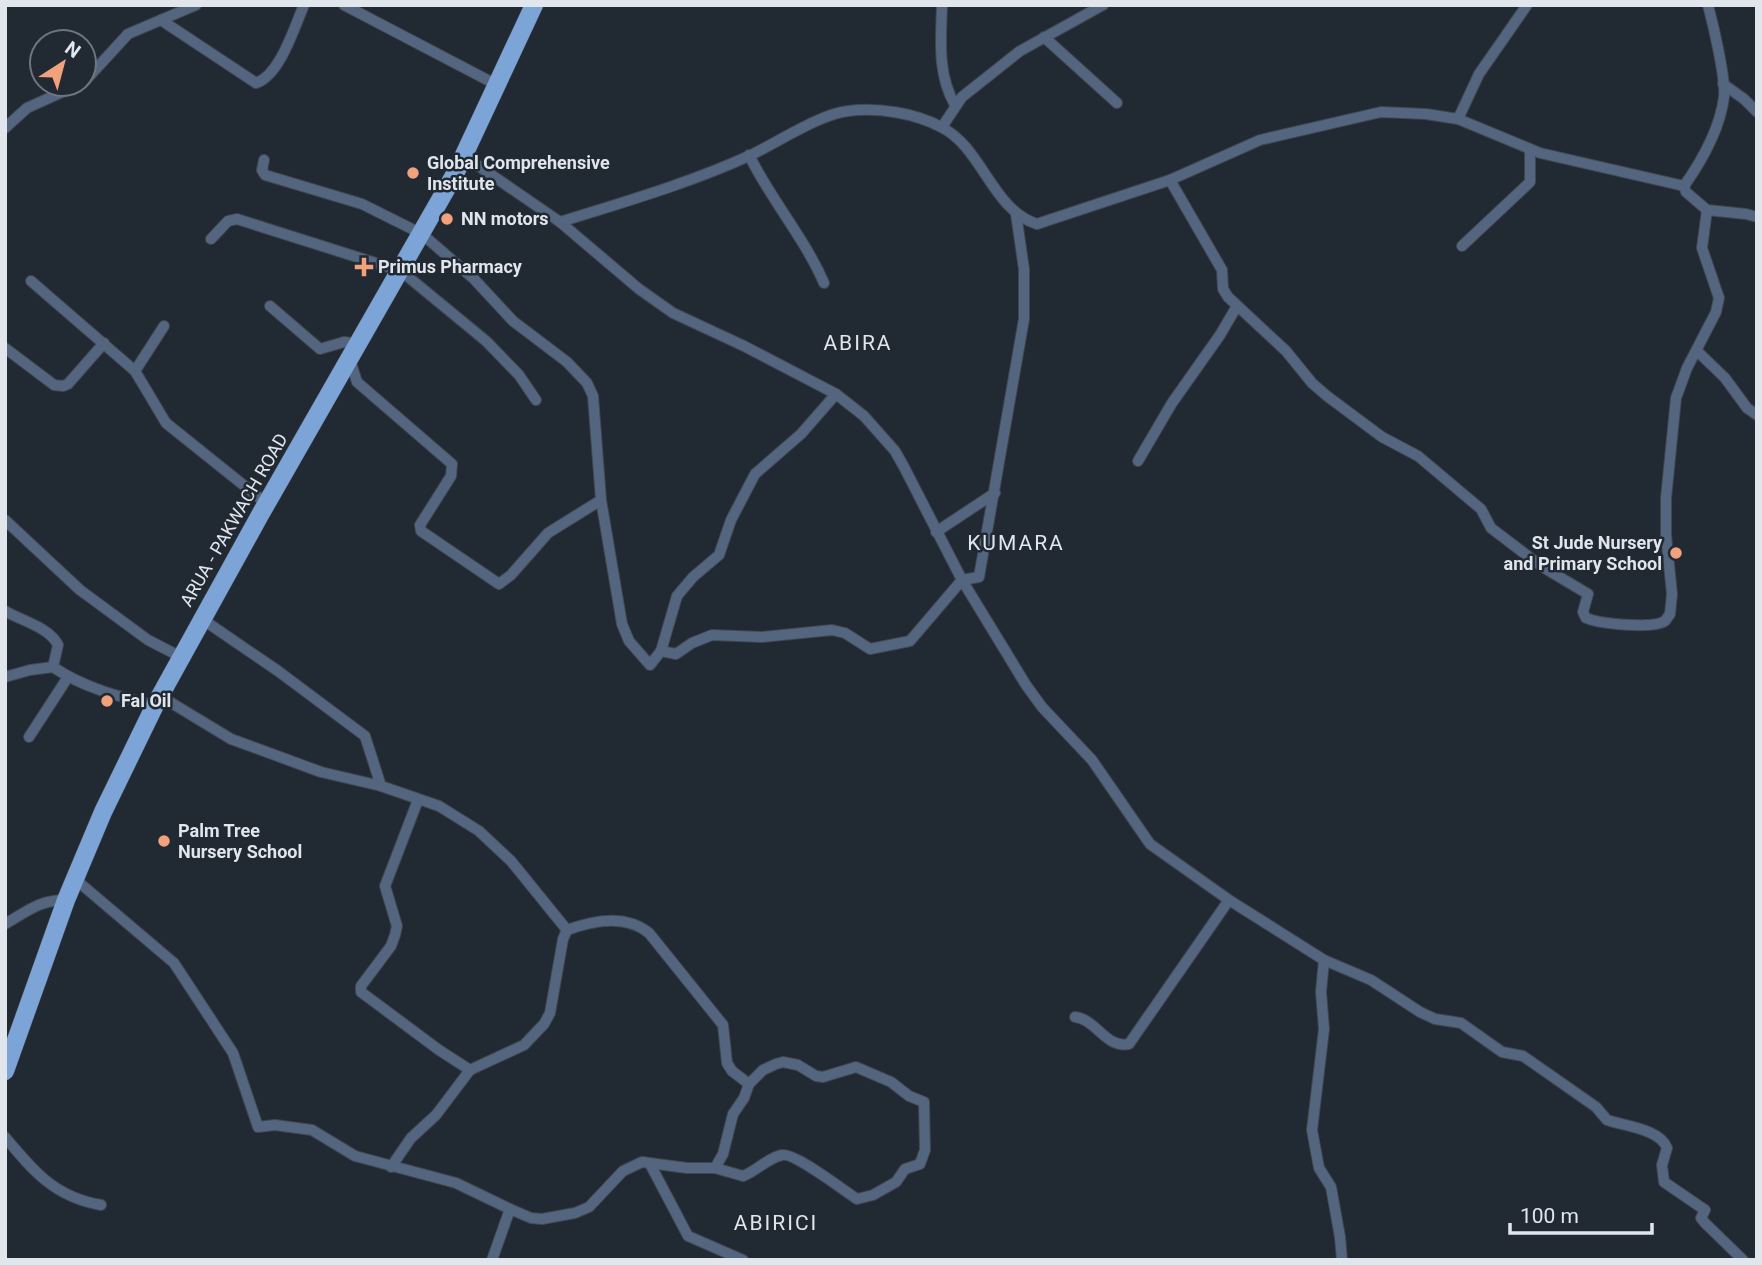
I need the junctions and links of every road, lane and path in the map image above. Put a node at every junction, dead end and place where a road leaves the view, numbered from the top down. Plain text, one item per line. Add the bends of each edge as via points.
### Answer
1 (196, 5) edge
2 (304, 5) edge
3 (344, 5) edge
4 (534, 5) edge
5 (942, 5) edge
6 (1103, 5) edge
7 (1527, 5) edge
8 (1708, 5) edge
9 (161, 20) junction
10 (1044, 37) junction
11 (98, 65) edge
12 (1723, 84) junction
13 (497, 85) junction
14 (49, 98) edge
15 (1117, 103) dead end
16 (955, 105) junction
17 (1757, 112) edge
18 (1458, 119) junction
19 (6, 127) edge
20 (942, 127) junction
21 (1530, 149) junction
22 (464, 156) junction
23 (749, 156) junction
24 (264, 160) dead end
25 (1171, 180) junction
26 (1684, 186) junction
27 (1707, 210) junction
28 (1016, 214) junction
29 (1757, 218) edge
30 (561, 222) junction
31 (422, 234) junction
32 (211, 239) dead end
33 (1462, 246) dead end
34 (401, 271) junction
35 (31, 281) dead end
36 (824, 283) dead end
37 (270, 306) dead end
38 (1237, 306) junction
39 (164, 326) dead end
40 (104, 344) junction
41 (359, 344) junction
42 (5, 348) edge
43 (1697, 351) junction
44 (350, 360) junction
45 (135, 371) junction
46 (836, 394) junction
47 (536, 400) dead end
48 (1757, 415) edge
49 (1138, 461) dead end
50 (995, 493) junction
51 (601, 500) junction
52 (267, 504) junction
53 (5, 520) edge
54 (936, 532) junction
55 (961, 580) junction
56 (5, 611) edge
57 (202, 619) junction
58 (661, 651) junction
59 (181, 657) junction
60 (53, 667) junction
61 (5, 677) edge
62 (68, 677) junction
63 (157, 701) junction
64 (29, 737) dead end
65 (380, 786) junction
66 (418, 800) junction
67 (75, 879) junction
68 (66, 900) junction
69 (1229, 900) junction
70 (5, 924) edge
71 (567, 930) junction
72 (1324, 960) junction
73 (1075, 1017) dead end
74 (470, 1070) junction
75 (5, 1071) edge
76 (749, 1084) junction
77 (5, 1138) edge
78 (650, 1164) junction
79 (391, 1167) junction
80 (715, 1168) junction
81 (101, 1205) dead end
82 (510, 1209) junction
83 (492, 1260) edge
84 (743, 1260) edge
85 (1342, 1260) edge
86 (1743, 1260) edge

1 - 9 street
2 - 9 street via 276,67 256,83
3 - 13 street
4 - 13 main road, ARUA - PAKWACH ROAD
5 - 16 street via 944,75
6 - 10 street
7 - 18 street via 1479,74
8 - 12 street
9 - 11 street via 123,38
10 - 15 street
10 - 16 street
12 - 17 street
12 - 26 street via 1722,108
13 - 22 main road, ARUA - PAKWACH ROAD
14 - 19 street via 27,108
16 - 20 street
18 - 21 street
18 - 25 street via 1399,112 1361,116 1260,140
20 - 23 street via 888,112 846,111
20 - 28 street via 962,145
21 - 26 street
21 - 33 street via 1530,182
22 - 30 street
22 - 31 main road, ARUA - PAKWACH ROAD
23 - 30 street
23 - 36 street
24 - 31 street via 266,176 362,204
25 - 28 street via 1041,223
25 - 38 street via 1222,270 1224,291
26 - 27 street
27 - 29 street
27 - 43 street via 1702,248 1719,298
28 - 50 street via 1024,270 1023,337 1012,378
30 - 46 street via 673,313
31 - 34 main road, ARUA - PAKWACH ROAD
31 - 51 street via 587,383 593,396
32 - 34 street via 228,221 237,219
34 - 41 main road, ARUA - PAKWACH ROAD
34 - 47 street via 486,341
35 - 40 street
37 - 41 street via 320,349 344,342
38 - 43 street via 1286,351 1318,389 1382,437 1418,456 1481,509 1491,528 1588,594 1586,618 1619,623 1661,624 1670,614 1665,523 1670,442 1680,383
38 - 49 street
39 - 45 street
40 - 42 street via 63,386 54,385
40 - 45 street
41 - 44 main road, ARUA - PAKWACH ROAD
43 - 48 street
44 - 51 street via 357,382 452,464 451,476 420,530 499,584 548,533
44 - 52 main road, ARUA - PAKWACH ROAD
45 - 52 street via 166,423
46 - 54 street via 864,416 895,451
46 - 58 street via 809,427 755,474 719,555 677,596
50 - 54 street
50 - 55 street via 980,575
51 - 58 street via 624,632 650,665
52 - 57 main road, ARUA - PAKWACH ROAD
53 - 59 street via 80,590 148,640
54 - 55 street
55 - 58 street via 905,644 870,649 832,630 770,636 720,634 676,654
55 - 69 street via 1034,696 1092,760 1148,842
56 - 60 street via 55,639
57 - 59 main road, ARUA - PAKWACH ROAD
57 - 65 street via 365,736
59 - 63 main road, ARUA - PAKWACH ROAD
60 - 61 street
60 - 62 street
62 - 63 street via 108,694
62 - 64 street
63 - 65 street via 231,739 321,772
63 - 67 main road, ARUA - PAKWACH ROAD
65 - 66 street
66 - 71 street via 439,806 480,831
66 - 74 street via 385,886 397,926 395,935 361,992
67 - 68 main road, ARUA - PAKWACH ROAD
67 - 79 street via 174,963 233,1053 257,1126 312,1130 355,1156
68 - 70 street via 39,903
68 - 75 main road, ARUA - PAKWACH ROAD
69 - 72 street
69 - 73 street via 1129,1044 1113,1042
71 - 74 street via 544,1024 524,1045
71 - 76 street via 618,919 649,933 723,1025 727,1063
72 - 85 street via 1324,1030 1312,1130 1319,1168 1331,1187
72 - 86 street via 1371,980 1420,1013 1461,1023 1502,1052 1523,1056 1596,1107 1607,1120 1628,1124 1664,1141 1664,1182 1705,1210 1704,1223
74 - 79 street
76 - 80 street via 733,1114
76 - 80 street via 763,1070 783,1062 816,1076 856,1068 891,1082 923,1102 923,1159 918,1166 905,1169 896,1182 857,1199 787,1154 743,1176
77 - 81 street via 44,1181 73,1199
78 - 80 street
78 - 82 street via 634,1164 623,1171 598,1199 575,1213 542,1219
78 - 84 street via 688,1236
79 - 82 street via 456,1183
82 - 83 street

